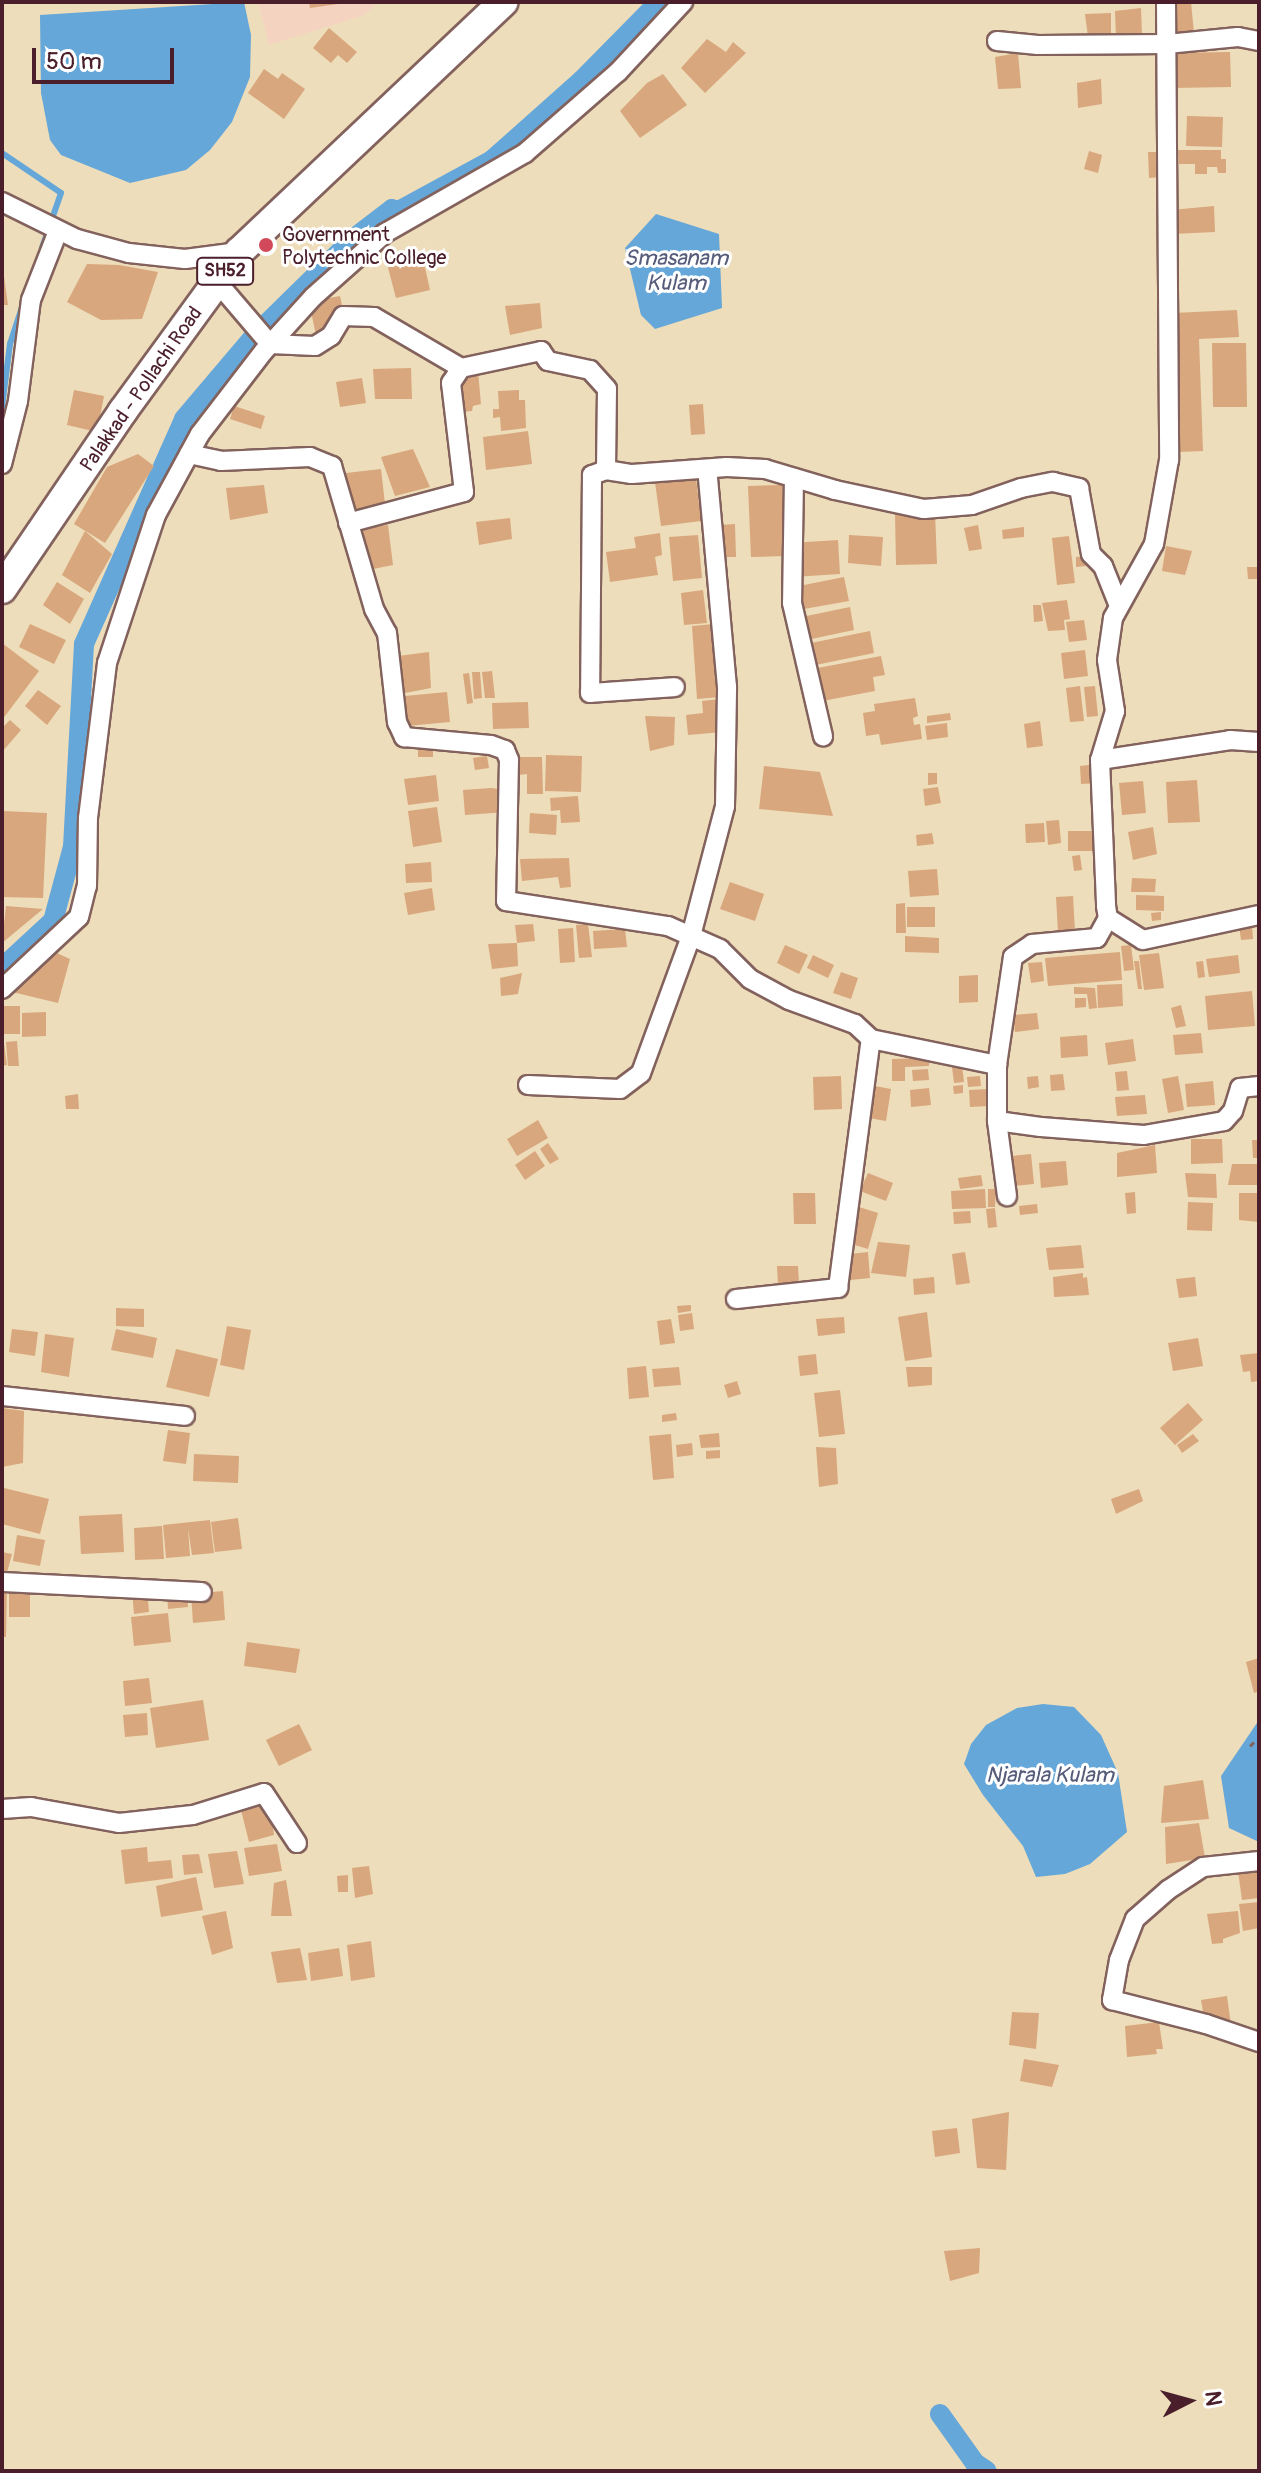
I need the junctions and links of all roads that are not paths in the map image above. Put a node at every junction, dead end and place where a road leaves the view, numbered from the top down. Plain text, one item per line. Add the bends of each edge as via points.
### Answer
1 (503, 2) edge
2 (683, 2) edge
3 (1166, 2) edge
4 (997, 41) dead end
5 (1259, 41) edge
6 (1167, 44) junction
7 (2, 202) edge
8 (58, 231) junction
9 (239, 252) junction
10 (217, 282) junction
11 (270, 344) junction
12 (461, 368) junction
13 (189, 454) junction
14 (2, 464) edge
15 (707, 469) junction
16 (606, 470) junction
17 (794, 478) junction
18 (348, 523) junction
19 (2, 589) edge
20 (1119, 606) junction
21 (675, 687) dead end
22 (823, 736) dead end
23 (1259, 742) edge
24 (1100, 760) junction
25 (1259, 915) edge
26 (1108, 918) junction
27 (691, 936) junction
28 (2, 989) edge
29 (871, 1039) junction
30 (997, 1065) junction
31 (528, 1085) dead end
32 (1259, 1086) edge
33 (997, 1121) junction
34 (1007, 1196) dead end
35 (736, 1299) dead end
36 (2, 1396) edge
37 (185, 1416) dead end
38 (2, 1582) edge
39 (202, 1592) dead end
40 (2, 1809) edge
41 (297, 1843) dead end
42 (1259, 1861) edge
43 (1259, 2042) edge

1 - 9 main road, Palakkad - Pollachi Road / SH52
2 - 11 street via 618,72 525,153 385,233
3 - 6 street
4 - 6 street
5 - 6 street via 1238,37
6 - 20 street via 1169,460 1154,544
7 - 8 street
8 - 9 street via 129,253 185,259
8 - 14 street via 31,300 18,401
9 - 10 main road, Palakkad - Pollachi Road / SH52
10 - 11 street
10 - 19 main road, Palakkad - Pollachi Road / SH52
11 - 12 street via 315,346 331,336 343,316 374,317
11 - 13 street
12 - 16 street via 541,351 548,361 590,370 607,389
12 - 18 street via 451,383 464,492
13 - 18 street via 221,461 310,457 332,466
13 - 28 street via 156,515 107,663 88,818 87,886 79,917
15 - 16 street via 632,474
15 - 17 street via 765,469
15 - 27 street via 727,687 725,806
16 - 21 street via 592,475 590,693
17 - 20 street via 924,509 972,505 1053,482 1079,488 1091,554 1103,566
17 - 22 street via 792,603
18 - 27 street via 374,609 387,633 397,722 404,737 505,750 506,901 668,926
20 - 24 street via 1107,660 1115,711
23 - 24 street via 1230,740
24 - 26 street
25 - 26 street via 1143,940
26 - 30 street via 1097,938 1032,944 1013,957
27 - 29 street via 720,949 750,979 855,1024
27 - 31 street via 641,1073 620,1089
29 - 30 street
29 - 35 street via 838,1288
30 - 33 street
32 - 33 street via 1240,1088 1224,1121 1144,1135
33 - 34 street
36 - 37 street
38 - 39 street
40 - 41 street via 31,1807 119,1823 193,1815 264,1793
42 - 43 street via 1203,1867 1135,1919 1119,1960 1112,2000

